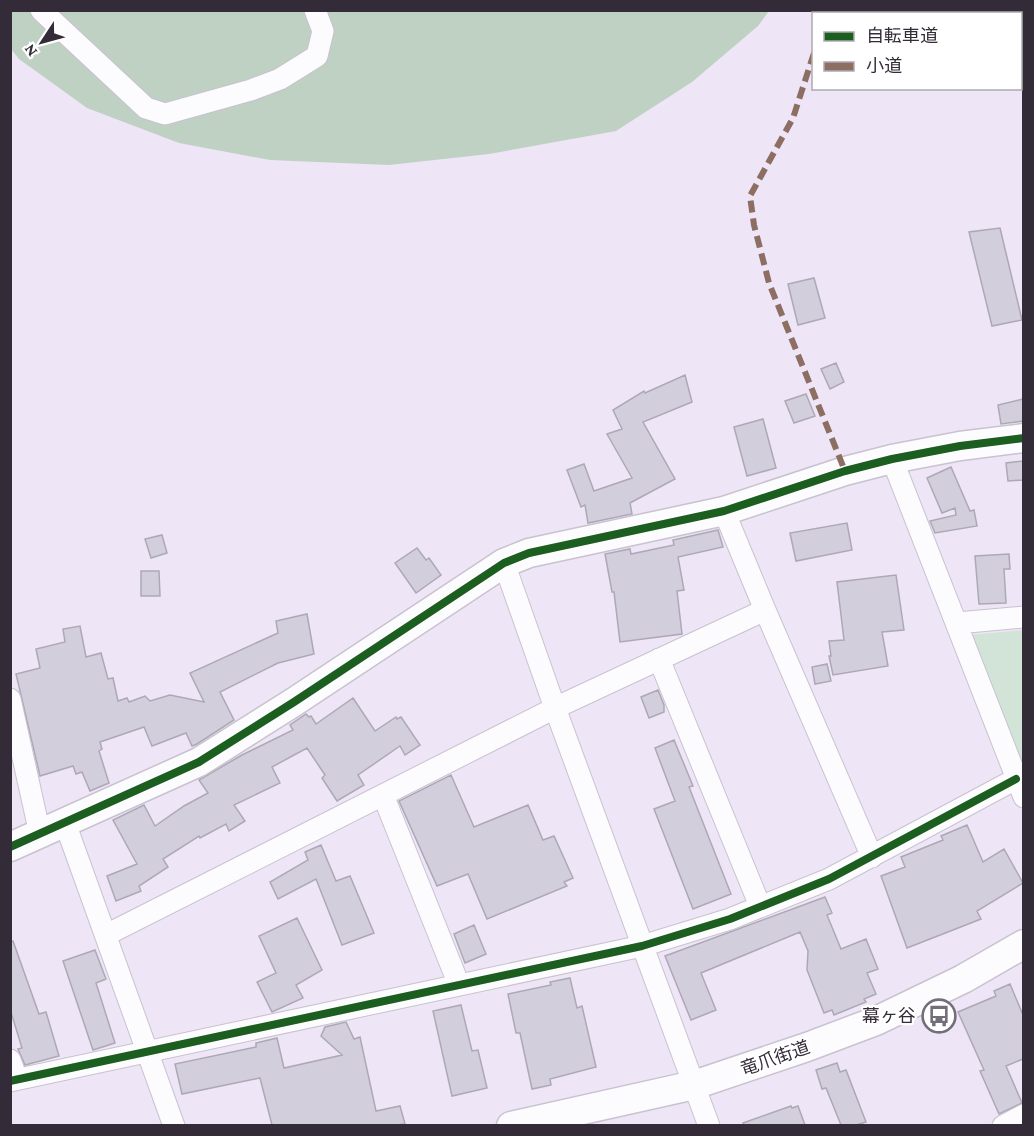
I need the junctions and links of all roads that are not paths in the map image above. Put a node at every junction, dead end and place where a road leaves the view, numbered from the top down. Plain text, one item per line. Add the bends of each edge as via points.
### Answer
1 (41, 10) edge
2 (315, 10) edge
3 (1023, 438) edge
4 (892, 459) junction
5 (724, 511) junction
6 (504, 563) junction
7 (765, 610) junction
8 (1023, 616) edge
9 (957, 623) junction
10 (659, 659) junction
11 (10, 699) edge
12 (555, 708) junction
13 (1020, 788) edge
14 (383, 795) junction
15 (66, 822) junction
16 (40, 834) junction
17 (10, 848) edge
18 (872, 857) junction
19 (760, 906) junction
20 (106, 935) junction
21 (1023, 944) edge
22 (642, 946) junction
23 (459, 985) junction
24 (147, 1050) junction
25 (13, 1073) edge
26 (694, 1085) junction
27 (1023, 1115) edge
28 (174, 1125) edge
29 (511, 1125) edge
30 (709, 1125) edge
31 (1003, 1125) edge

1 - 2 street via 146,108 165,114 251,90 280,79 317,57 323,32
3 - 4 street
4 - 5 street
4 - 9 street
5 - 6 street via 529,553
5 - 7 street
6 - 12 street
6 - 15 street via 199,762
7 - 10 street
7 - 18 street
8 - 9 street
9 - 13 street
10 - 12 street
10 - 19 street
11 - 16 street
12 - 14 street
12 - 22 street
13 - 18 street
14 - 20 street
14 - 23 street
15 - 16 street
15 - 20 street
16 - 17 street
18 - 19 street
19 - 22 street
20 - 24 street
21 - 26 street, 竜爪街道 via 963,979 876,1021
22 - 23 street
22 - 26 street
23 - 24 street
24 - 25 street
24 - 28 street
26 - 29 street, 竜爪街道
26 - 30 street
27 - 31 street

